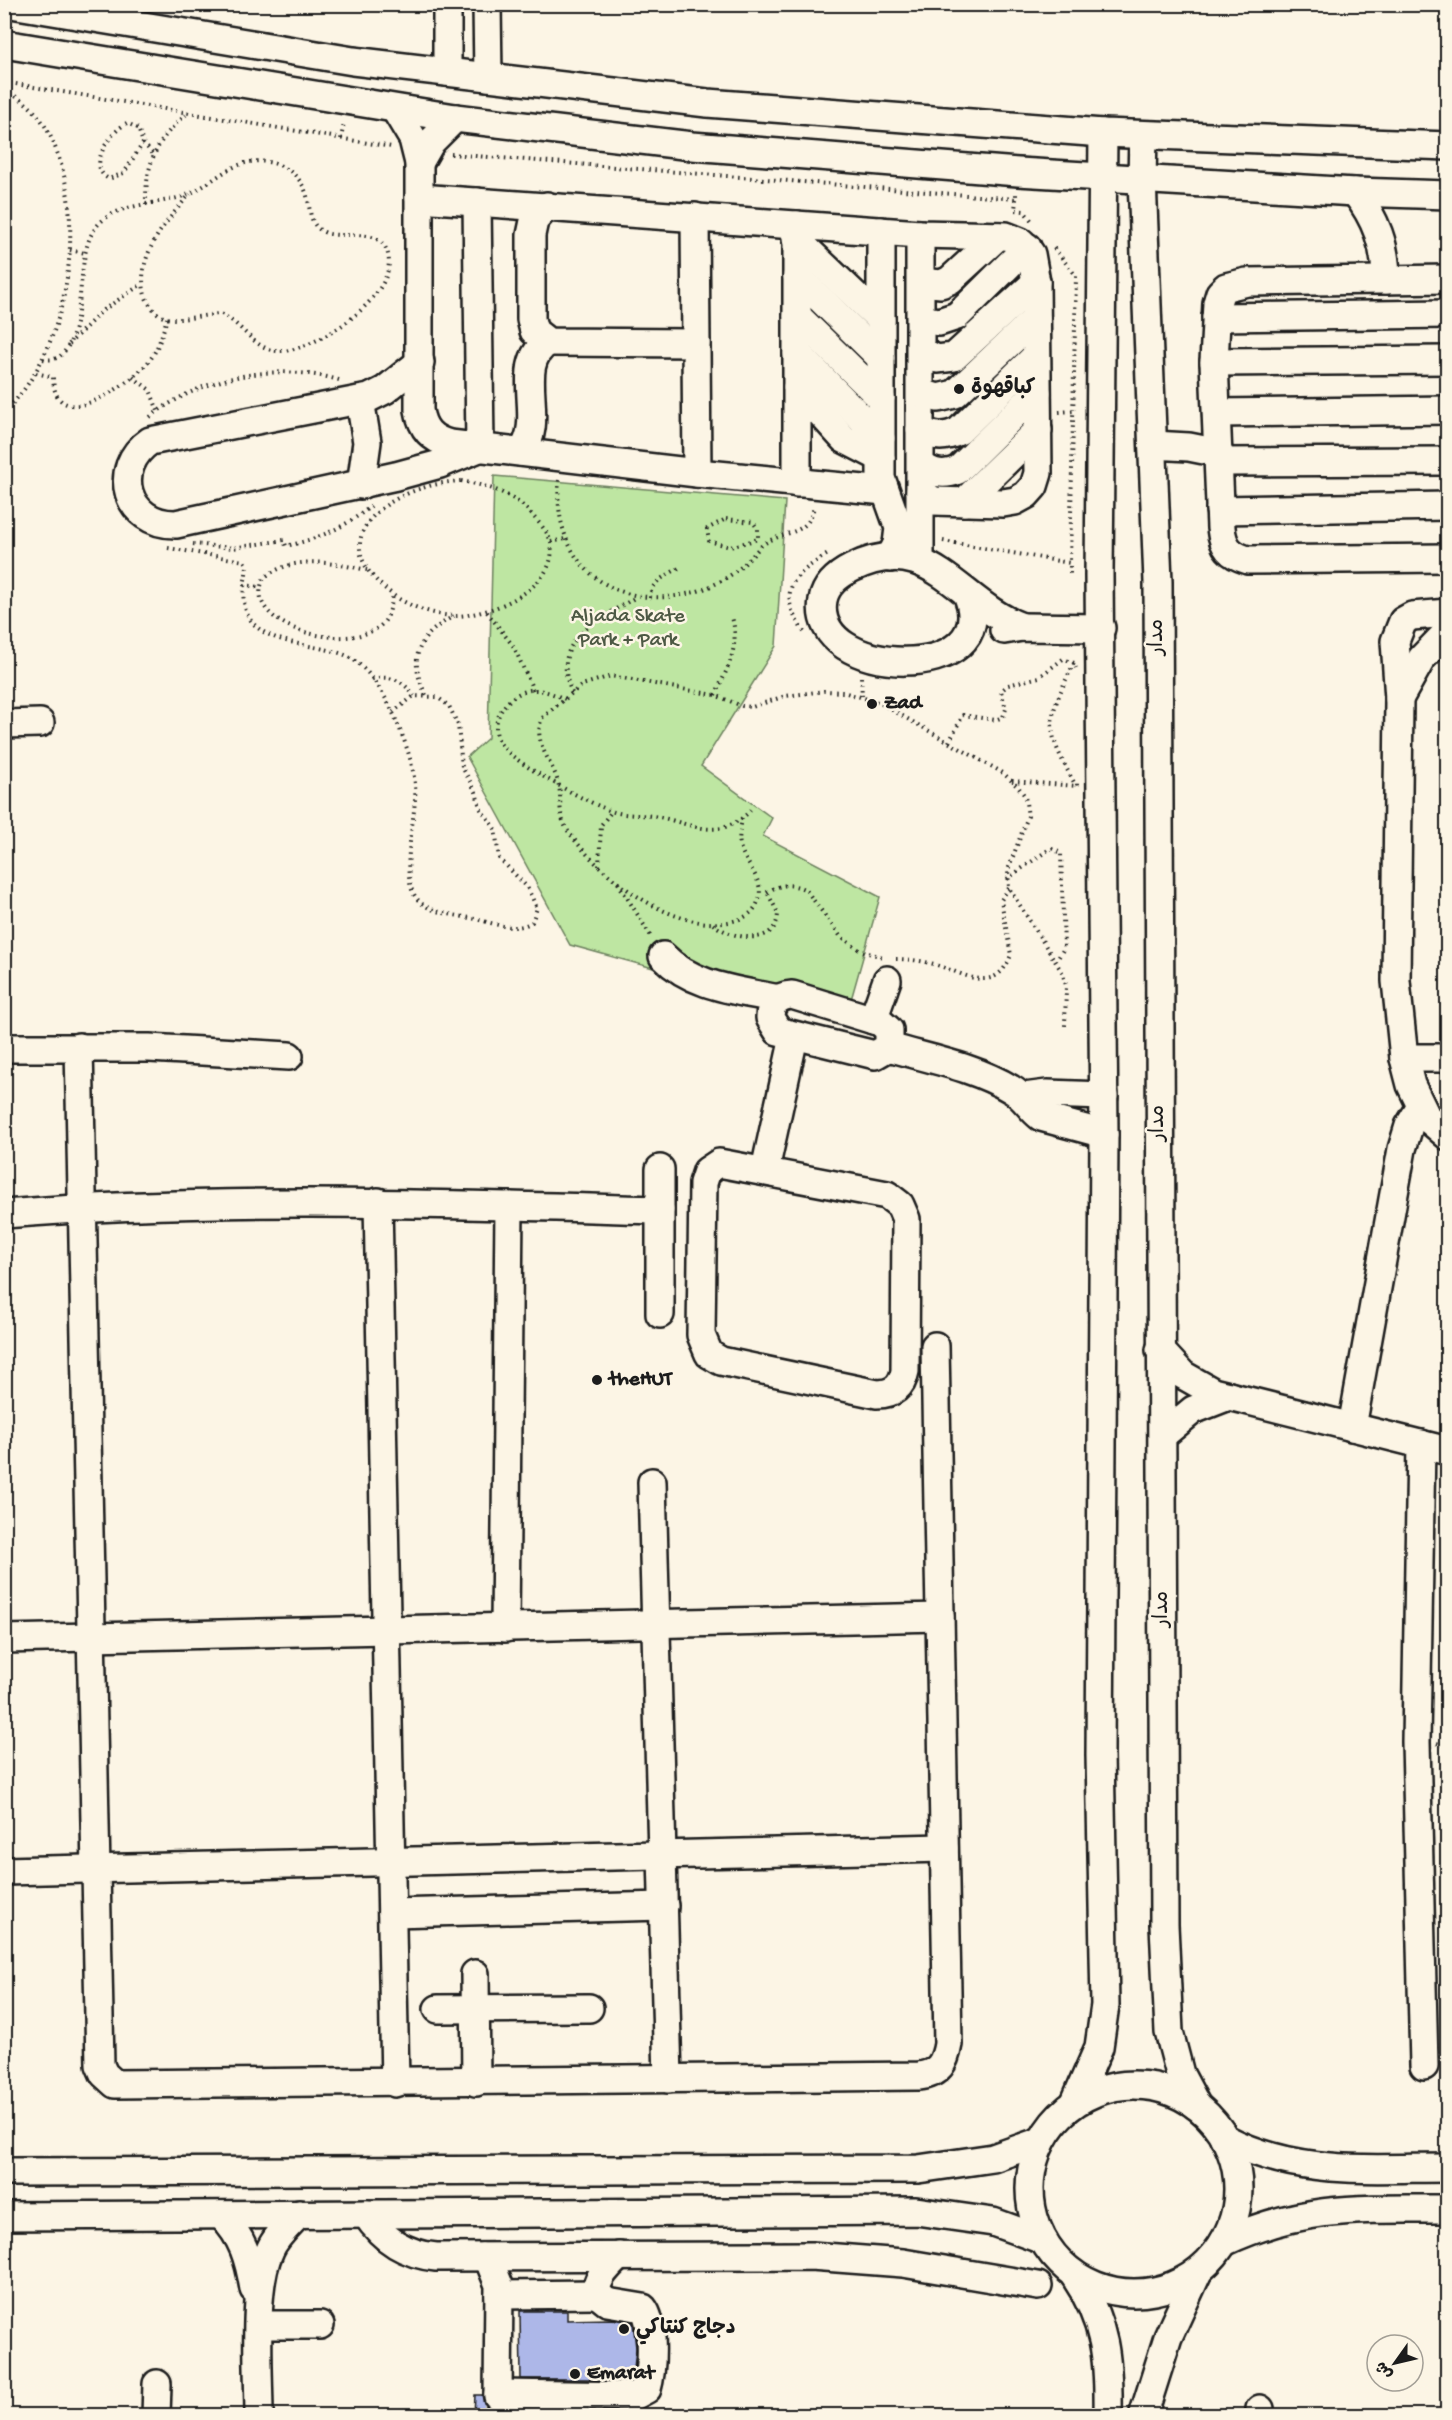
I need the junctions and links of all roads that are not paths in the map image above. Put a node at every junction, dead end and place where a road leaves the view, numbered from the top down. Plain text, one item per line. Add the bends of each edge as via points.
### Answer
1 (11, 4) edge
2 (447, 4) edge
3 (487, 4) edge
4 (4, 44) edge
5 (447, 72) junction
6 (488, 77) junction
7 (395, 109) junction
8 (455, 118) junction
9 (1103, 133) junction
10 (1143, 135) junction
11 (1448, 146) edge
12 (420, 155) junction
13 (1104, 176) junction
14 (1142, 179) junction
15 (1355, 192) junction
16 (1448, 195) edge
17 (419, 198) junction
18 (477, 202) junction
19 (547, 206) junction
20 (695, 217) junction
21 (881, 231) junction
22 (797, 232) junction
23 (920, 234) junction
24 (998, 236) junction
25 (1037, 239) junction
26 (796, 276) junction
27 (1448, 279) edge
28 (1386, 280) junction
29 (921, 282) junction
30 (1036, 282) junction
31 (1448, 314) edge
32 (796, 316) junction
33 (1216, 317) junction
34 (1036, 318) junction
35 (921, 319) junction
36 (881, 320) junction
37 (548, 342) junction
38 (696, 343) junction
39 (921, 351) junction
40 (797, 353) junction
41 (1036, 356) junction
42 (881, 358) junction
43 (1448, 360) edge
44 (420, 362) junction
45 (1214, 362) junction
46 (797, 387) junction
47 (1037, 392) junction
48 (921, 393) junction
49 (369, 398) junction
50 (881, 398) junction
51 (1448, 410) edge
52 (1217, 413) junction
53 (920, 429) junction
54 (1038, 430) junction
55 (1153, 445) junction
56 (480, 447) junction
57 (881, 448) junction
58 (521, 452) junction
59 (1219, 458) junction
60 (1448, 461) edge
61 (921, 465) junction
62 (697, 473) junction
63 (807, 484) junction
64 (885, 491) junction
65 (920, 491) junction
66 (368, 494) junction
67 (964, 502) junction
68 (1448, 506) edge
69 (1220, 510) junction
70 (890, 558) junction
71 (1448, 558) edge
72 (920, 562) junction
73 (967, 594) junction
74 (1448, 613) edge
75 (1022, 627) junction
76 (1101, 628) junction
77 (1448, 631) edge
78 (963, 641) junction
79 (1400, 699) junction
80 (40, 723) dead end
81 (4, 724) edge
82 (663, 956) road end
83 (887, 980) dead end
84 (778, 999) junction
85 (873, 1020) junction
86 (794, 1036) junction
87 (79, 1047) junction
88 (889, 1047) junction
89 (4, 1048) edge
90 (289, 1056) dead end
91 (1404, 1058) junction
92 (1448, 1058) edge
93 (1104, 1096) junction
94 (1024, 1097) junction
95 (1420, 1108) junction
96 (1104, 1134) junction
97 (1448, 1136) edge
98 (660, 1169) dead end
99 (765, 1170) junction
100 (378, 1202) junction
101 (509, 1206) junction
102 (82, 1208) junction
103 (660, 1210) junction
104 (4, 1214) edge
105 (660, 1314) dead end
106 (935, 1346) dead end
107 (1160, 1350) junction
108 (1229, 1396) junction
109 (1352, 1427) junction
110 (1163, 1436) junction
111 (1421, 1444) junction
112 (1448, 1451) edge
113 (652, 1482) dead end
114 (940, 1617) junction
115 (655, 1624) junction
116 (505, 1628) junction
117 (386, 1630) junction
118 (91, 1637) junction
119 (4, 1639) edge
120 (944, 1848) junction
121 (662, 1855) junction
122 (391, 1861) junction
123 (96, 1869) junction
124 (4, 1871) edge
125 (664, 1906) junction
126 (392, 1912) junction
127 (475, 1974) dead end
128 (589, 2007) dead end
129 (438, 2009) dead end
130 (475, 2009) junction
131 (1424, 2066) dead end
132 (668, 2079) junction
133 (395, 2082) junction
134 (476, 2082) junction
135 (1075, 2102) junction
136 (1197, 2106) junction
137 (1224, 2138) junction
138 (1041, 2141) junction
139 (1448, 2168) edge
140 (4, 2172) edge
141 (1448, 2208) edge
142 (766, 2212) junction
143 (221, 2214) junction
144 (299, 2214) junction
145 (366, 2214) junction
146 (4, 2216) edge
147 (1043, 2240) junction
148 (1224, 2242) junction
149 (733, 2255) junction
150 (619, 2256) junction
151 (482, 2257) junction
152 (1198, 2272) junction
153 (1073, 2274) junction
154 (1038, 2286) dead end
155 (597, 2294) junction
156 (499, 2295) junction
157 (259, 2313) junction
158 (320, 2325) dead end
159 (157, 2384) dead end
160 (156, 2415) edge
161 (259, 2415) edge
162 (1108, 2415) edge
163 (1143, 2415) edge

1 - 5 street via 353,61
2 - 5 street
3 - 6 street
4 - 7 street
5 - 6 street
6 - 9 street via 707,103
7 - 8 street
7 - 12 street
8 - 12 street
8 - 13 street via 1017,185
9 - 10 street
9 - 13 street
10 - 11 street
10 - 14 street, مدار
12 - 17 street
13 - 14 street
13 - 76 street
14 - 15 street
14 - 55 street, مدار
15 - 16 street
15 - 28 street via 1379,231
17 - 18 street
17 - 44 street
18 - 19 street
18 - 56 street
19 - 20 street
19 - 37 street via 532,228 531,319 534,331
20 - 22 street
20 - 38 street
21 - 22 street
21 - 23 street
21 - 36 street
22 - 26 street
22 - 36 street
23 - 24 street
23 - 29 street
24 - 25 street
24 - 29 street via 950,280 941,284
25 - 30 street via 1033,261
25 - 35 street via 957,316 939,322
26 - 32 street
26 - 42 street
27 - 28 street
28 - 33 street via 1237,284 1220,293
29 - 35 street
30 - 34 street
30 - 39 street via 954,357 937,359
31 - 33 street
32 - 40 street
32 - 50 street
33 - 45 street
34 - 41 street
34 - 48 street via 955,394 938,398
35 - 39 street
36 - 42 street
37 - 38 street
37 - 58 street via 531,363 532,432
38 - 62 street
39 - 48 street
40 - 46 street
40 - 57 street
41 - 47 street
41 - 53 street via 958,431 935,436
42 - 50 street
43 - 45 street
44 - 49 street
44 - 56 street via 419,410 425,429 440,441
45 - 52 street
46 - 57 street via 844,439
46 - 63 street
47 - 54 street
47 - 61 street via 958,470 934,473
48 - 53 street
49 - 66 street
49 - 66 street via 159,438 136,452 127,477 130,496 141,512 166,524
50 - 57 street
51 - 52 street
52 - 59 street
53 - 61 street
54 - 67 street
54 - 67 street via 1038,474 1026,495 1003,503
55 - 59 street via 1189,447
55 - 107 street, مدار via 1158,582
56 - 58 street
56 - 66 street
57 - 64 street
58 - 62 street
59 - 60 street
59 - 69 street
61 - 65 street
62 - 63 street
63 - 64 street
64 - 70 street via 899,528
65 - 67 street via 933,501
65 - 72 street
68 - 69 street
69 - 71 street via 1222,540 1237,557 1248,560
70 - 72 street
70 - 78 street via 855,566 831,583 822,608 833,633 868,657 896,662 925,660
72 - 73 street via 941,572
73 - 75 street via 998,617
73 - 78 street via 973,613
74 - 79 street via 1412,616 1397,630
75 - 76 street
75 - 78 street
76 - 93 street
77 - 79 street via 1422,658
79 - 91 street via 1396,981
80 - 81 street
82 - 84 street via 699,981
83 - 85 street
84 - 85 street via 792,995
84 - 86 street via 770,1011 773,1025
85 - 88 street via 889,1030
86 - 88 street via 874,1055
86 - 99 street
87 - 89 street
87 - 90 street
87 - 102 street
88 - 94 street via 984,1076
91 - 92 street
91 - 95 street
93 - 94 street
93 - 96 street
94 - 96 street via 1041,1117
95 - 97 street
95 - 109 street via 1402,1149
96 - 135 street via 1100,1755 1105,2005 1099,2047
98 - 103 street
99 - 99 street via 719,1163 704,1176 704,1348 721,1361 877,1394 893,1391 904,1379 905,1371 906,1219 900,1204 887,1195
100 - 101 street
100 - 102 street
100 - 117 street
101 - 103 street
101 - 116 street
102 - 104 street
102 - 118 street
103 - 105 street
106 - 114 street
107 - 108 street via 1183,1375 1213,1392
107 - 110 street, مدار
108 - 109 street
108 - 110 street via 1193,1410
109 - 111 street
110 - 136 street, مدار via 1167,2009 1173,2053
111 - 112 street
111 - 131 street via 1416,1742
113 - 115 street
114 - 115 street
114 - 120 street
115 - 116 street
115 - 121 street
116 - 117 street
117 - 118 street
117 - 122 street
118 - 119 street
118 - 123 street
120 - 121 street
120 - 132 street via 948,2044 944,2061 936,2071 919,2076
121 - 122 street
121 - 125 street
122 - 123 street
122 - 126 street
123 - 124 street
123 - 133 street via 100,2065 110,2082
125 - 126 street
125 - 132 street
126 - 133 street
127 - 130 street
128 - 130 street
129 - 130 street
130 - 134 street
132 - 134 street
133 - 134 street
135 - 136 street via 1104,2089 1137,2085 1168,2091
135 - 138 street via 1050,2126
136 - 137 street
137 - 139 street via 1266,2157 1310,2167
137 - 148 street via 1235,2167 1238,2198
138 - 140 street via 977,2162 918,2169
138 - 147 street via 1030,2190 1031,2208
141 - 148 street via 1319,2212 1270,2223
142 - 145 street
142 - 147 street via 942,2213 993,2222
142 - 149 street
143 - 144 street
143 - 146 street
143 - 157 street via 244,2244
144 - 145 street
144 - 157 street via 270,2248
145 - 151 street via 390,2242 412,2253 436,2258
147 - 153 street
148 - 152 street
149 - 150 street
149 - 154 street via 903,2263
150 - 151 street
150 - 155 street via 602,2274
151 - 156 street via 495,2273
152 - 153 street via 1168,2288 1136,2294 1103,2289
152 - 163 street via 1173,2326
153 - 162 street via 1093,2306 1105,2342
155 - 156 street
155 - 156 street via 606,2302 643,2308 650,2317 647,2389 604,2403 498,2395
157 - 158 street
157 - 161 street
159 - 160 street

